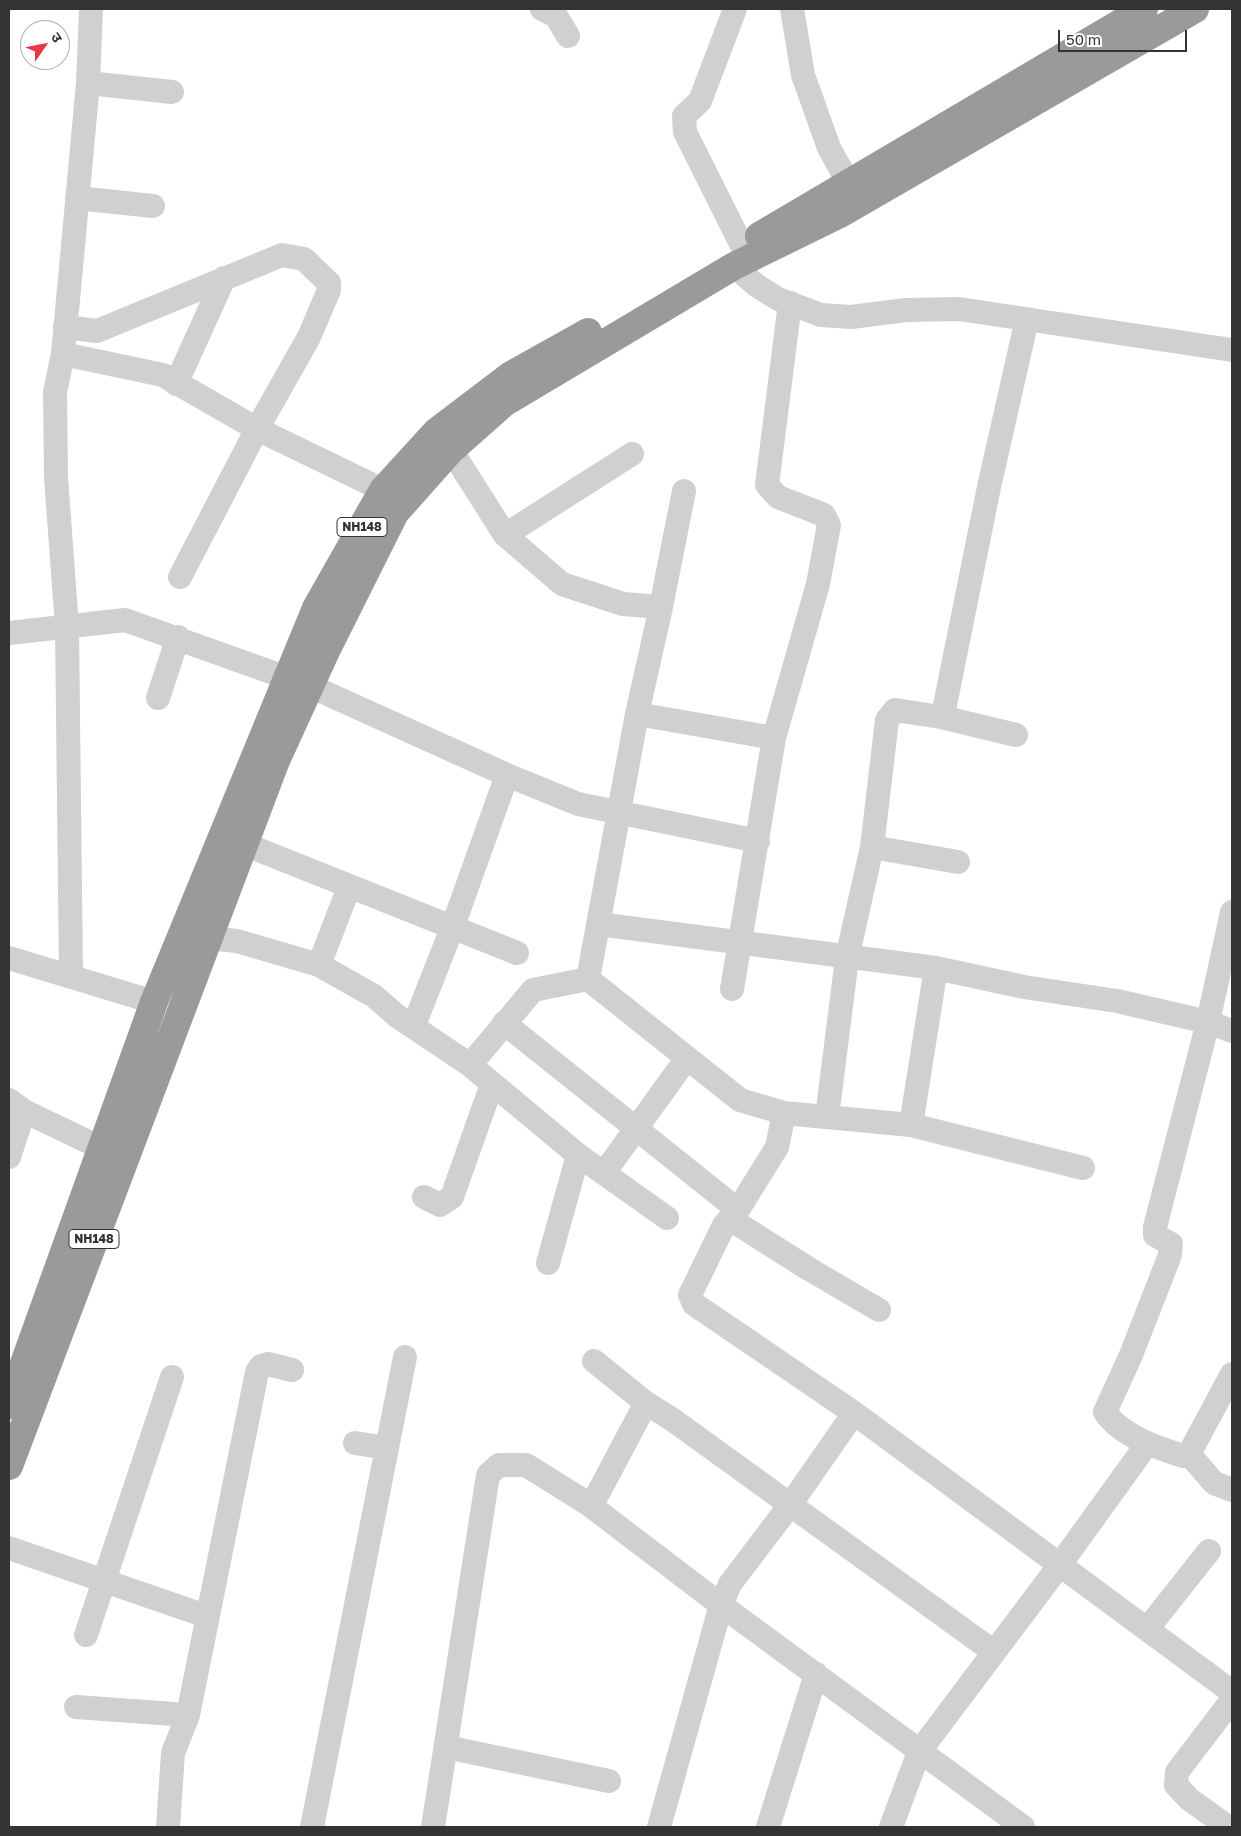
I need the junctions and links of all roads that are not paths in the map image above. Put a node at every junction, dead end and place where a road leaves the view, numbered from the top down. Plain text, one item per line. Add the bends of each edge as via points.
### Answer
1 (91, 9) edge
2 (542, 9) edge
3 (735, 9) edge
4 (792, 9) edge
5 (1144, 9) edge
6 (1195, 9) edge
7 (568, 36) dead end
8 (88, 83) junction
9 (172, 92) dead end
10 (848, 182) junction
11 (77, 198) junction
12 (153, 206) dead end
13 (738, 256) junction
14 (224, 278) junction
15 (790, 303) junction
16 (1027, 319) junction
17 (65, 327) junction
18 (1232, 350) edge
19 (64, 354) junction
20 (176, 384) junction
21 (257, 429) junction
22 (451, 450) junction
23 (632, 454) dead end
24 (383, 490) junction
25 (684, 490) dead end
26 (505, 535) junction
27 (180, 577) dead end
28 (661, 607) junction
29 (67, 627) junction
30 (9, 633) edge
31 (178, 637) junction
32 (299, 682) junction
33 (158, 698) dead end
34 (637, 714) junction
35 (942, 717) junction
36 (1016, 735) dead end
37 (774, 738) junction
38 (507, 775) junction
39 (617, 813) junction
40 (758, 840) junction
41 (244, 844) junction
42 (872, 847) junction
43 (958, 862) dead end
44 (349, 887) junction
45 (1232, 912) edge
46 (598, 924) junction
47 (453, 926) junction
48 (208, 938) junction
49 (741, 943) junction
50 (517, 953) dead end
51 (9, 958) edge
52 (847, 958) junction
53 (183, 965) junction
54 (319, 965) junction
55 (936, 968) junction
56 (71, 976) junction
57 (588, 979) junction
58 (732, 989) dead end
59 (154, 1002) junction
60 (1208, 1022) junction
61 (504, 1023) junction
62 (414, 1025) junction
63 (1232, 1031) edge
64 (687, 1058) junction
65 (470, 1065) junction
66 (492, 1084) junction
67 (17, 1106) edge
68 (784, 1113) junction
69 (827, 1117) junction
70 (911, 1125) junction
71 (635, 1130) junction
72 (101, 1148) junction
73 (578, 1155) junction
74 (9, 1157) edge
75 (1083, 1168) dead end
76 (604, 1173) junction
77 (424, 1197) dead end
78 (734, 1215) junction
79 (667, 1218) dead end
80 (548, 1263) dead end
81 (879, 1310) dead end
82 (405, 1357) dead end
83 (594, 1361) dead end
84 (292, 1370) dead end
85 (1232, 1374) edge
86 (172, 1377) dead end
87 (646, 1403) junction
88 (9, 1405) edge
89 (854, 1413) junction
90 (355, 1443) dead end
91 (1147, 1444) junction
92 (387, 1448) junction
93 (1189, 1454) junction
94 (9, 1466) edge
95 (1232, 1490) edge
96 (587, 1503) junction
97 (790, 1505) junction
98 (9, 1548) edge
99 (1209, 1551) dead end
100 (1059, 1566) junction
101 (104, 1581) junction
102 (721, 1605) junction
103 (206, 1616) junction
104 (1148, 1628) junction
105 (86, 1635) dead end
106 (994, 1652) junction
107 (816, 1674) junction
108 (1232, 1692) edge
109 (1232, 1700) edge
110 (76, 1707) dead end
111 (188, 1715) junction
112 (446, 1747) junction
113 (919, 1752) junction
114 (609, 1781) dead end
115 (1013, 1824) edge
116 (168, 1827) edge
117 (312, 1827) edge
118 (434, 1827) edge
119 (659, 1827) edge
120 (768, 1827) edge
121 (891, 1827) edge
122 (1228, 1827) edge

1 - 8 street
2 - 7 street via 556,16
3 - 13 street via 700,101 684,116 685,132
4 - 10 street via 803,75 829,148
5 - 10 highway, NH148
6 - 13 highway, NH148 via 838,216
8 - 9 street
8 - 11 street
10 - 13 highway, NH148
11 - 12 street
11 - 17 street
13 - 15 street via 756,285
13 - 22 highway, NH148 via 504,404
13 - 24 highway, NH148 via 511,375 436,432
14 - 17 street via 97,331
14 - 20 street
14 - 21 street via 282,255 304,259 329,282 329,290 309,337
15 - 16 street via 821,315 959,309
15 - 37 street via 767,485 778,497 824,514 829,525 818,584
16 - 18 street
16 - 35 street
17 - 19 street
19 - 20 street via 162,375
19 - 29 street via 55,392 56,477
20 - 21 street
21 - 24 street
21 - 27 street
22 - 26 street
22 - 32 highway, NH148 via 395,513
23 - 26 street
24 - 32 highway, NH148 via 316,608
25 - 28 street
26 - 28 street via 562,584 623,604
28 - 34 street
29 - 30 street
29 - 31 street via 125,620
29 - 56 street
31 - 32 street
31 - 33 street
32 - 38 street
32 - 41 highway, NH148 via 275,762
32 - 53 highway, NH148
34 - 37 street
34 - 39 street
35 - 36 street
35 - 42 street via 895,710 887,720
37 - 40 street
38 - 39 street via 578,804
38 - 47 street
39 - 40 street
39 - 46 street
40 - 49 street
41 - 44 street
41 - 48 highway, NH148
42 - 43 street
42 - 52 street
44 - 47 street
44 - 54 street
45 - 60 street
46 - 49 street
46 - 57 street
47 - 50 street
47 - 62 street
48 - 53 highway, NH148
48 - 54 street via 238,941
49 - 52 street
49 - 58 street
51 - 56 street
52 - 55 street
52 - 69 street
53 - 59 highway, NH148
53 - 94 highway, NH148
54 - 62 street via 374,996 397,1016
55 - 60 street via 1024,987 1117,1000
55 - 70 street
56 - 59 street
57 - 61 street via 533,990
57 - 64 street
59 - 72 highway, NH148
60 - 63 street
60 - 91 street via 1155,1227 1155,1235 1171,1244 1170,1255 1132,1355 1105,1412 1110,1420
61 - 65 street
61 - 71 street
62 - 65 street
64 - 68 street via 740,1100
64 - 71 street
65 - 66 street
66 - 73 street
66 - 77 street via 452,1197 440,1205
67 - 72 street
67 - 74 street
68 - 69 street
68 - 78 street via 777,1147
69 - 70 street
70 - 75 street
71 - 76 street
71 - 78 street
72 - 88 highway, NH148
73 - 76 street
73 - 80 street
76 - 79 street
78 - 81 street via 809,1269
78 - 89 street via 724,1224 690,1294 694,1304
82 - 92 street
83 - 87 street
84 - 103 street via 268,1364 257,1372
85 - 93 street
86 - 101 street
87 - 96 street via 595,1499
87 - 97 street
89 - 97 street
89 - 100 street
90 - 92 street
91 - 93 street via 1183,1456
91 - 100 street
92 - 117 street
93 - 95 street via 1214,1483
96 - 102 street
96 - 112 street via 526,1465 499,1465 488,1475
97 - 102 street via 730,1584
97 - 106 street
98 - 101 street
99 - 104 street
100 - 104 street
100 - 106 street
101 - 103 street
101 - 105 street
102 - 107 street
102 - 119 street
103 - 111 street
104 - 108 street
106 - 113 street
107 - 113 street
107 - 120 street
109 - 122 street via 1177,1772 1176,1785 1188,1799
110 - 111 street
111 - 116 street via 173,1753
112 - 114 street
112 - 118 street
113 - 115 street
113 - 121 street

